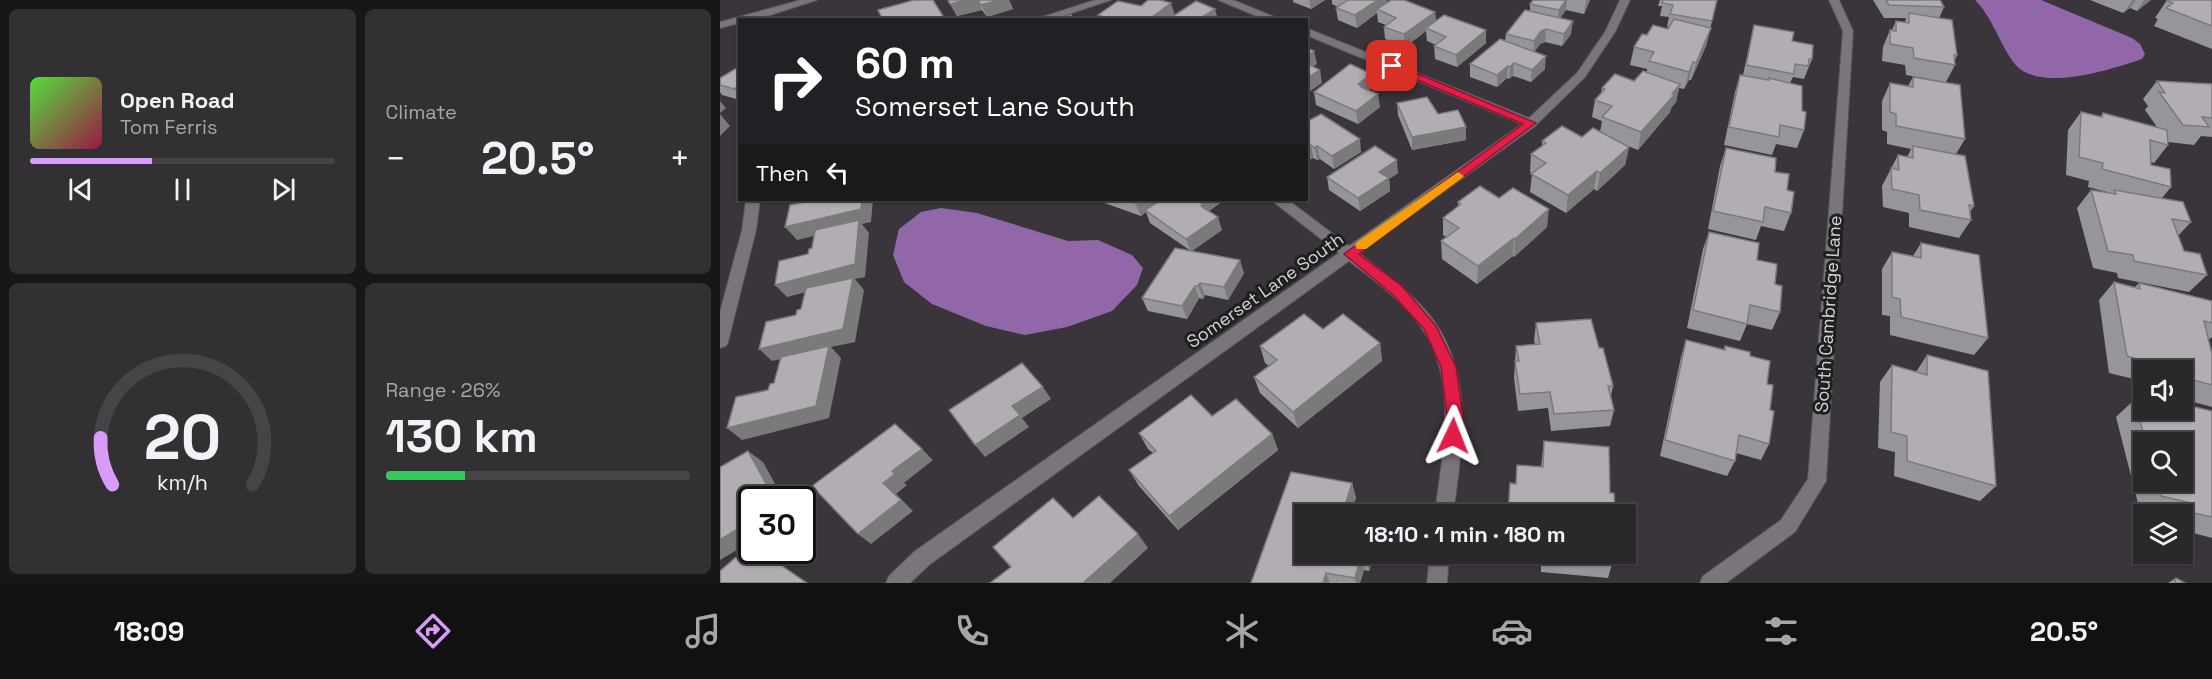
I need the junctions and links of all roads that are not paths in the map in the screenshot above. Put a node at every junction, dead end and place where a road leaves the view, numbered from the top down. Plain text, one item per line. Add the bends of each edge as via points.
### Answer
1 (812, 0) edge
2 (1107, 0) edge
3 (1224, 0) edge
4 (1625, 0) edge
5 (1834, 0) edge
6 (747, 18) edge
7 (1045, 18) edge
8 (1272, 18) edge
9 (738, 20) edge
10 (720, 25) edge
11 (1308, 32) edge
12 (1531, 123) junction
13 (753, 201) edge
14 (1281, 201) edge
15 (1350, 254) junction
16 (720, 342) edge
17 (1445, 504) edge
18 (1439, 564) edge
19 (896, 583) edge
20 (1437, 583) edge
21 (1710, 583) edge

1 - 6 street
2 - 7 street
3 - 8 street
4 - 12 street, Somerset Lane South via 1610,32 1581,75
5 - 21 street, South Cambridge Lane via 1848,31 1817,481 1788,526
9 - 10 street
11 - 12 street
12 - 15 street, Somerset Lane South
13 - 16 street
14 - 15 street
15 - 17 street via 1397,290 1429,326 1449,367 1455,417
15 - 19 street, Somerset Lane South via 922,558
18 - 20 street

